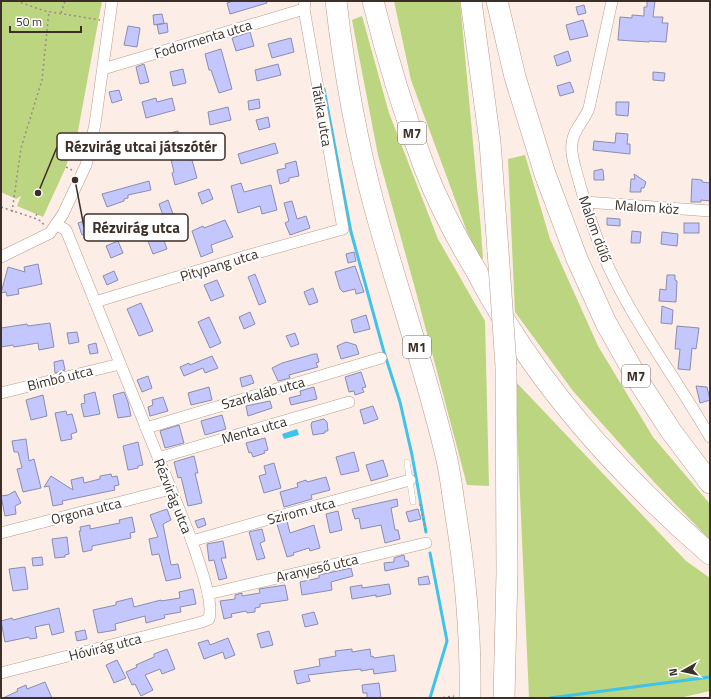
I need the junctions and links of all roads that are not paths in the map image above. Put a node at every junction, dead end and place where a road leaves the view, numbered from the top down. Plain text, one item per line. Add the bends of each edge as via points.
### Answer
1 (112, 1) edge
2 (336, 1) edge
3 (373, 1) edge
4 (471, 1) edge
5 (497, 1) edge
6 (612, 1) edge
7 (305, 5) edge
8 (103, 69) junction
9 (585, 202) junction
10 (710, 211) edge
11 (56, 224) junction
12 (343, 229) joint
13 (1, 257) edge
14 (95, 302) junction
15 (381, 358) dead end
16 (120, 364) junction
17 (1, 393) edge
18 (349, 402) dead end
19 (146, 428) junction
20 (710, 437) edge
21 (158, 458) junction
22 (407, 462) dead end
23 (410, 480) junction
24 (710, 483) edge
25 (171, 489) junction
26 (413, 502) dead end
27 (1, 533) edge
28 (192, 541) junction
29 (426, 543) road end
30 (710, 554) edge
31 (208, 594) junction
32 (209, 619) joint
33 (1, 673) edge
34 (465, 697) edge
35 (504, 698) edge

1 - 8 street
2 - 34 highway, M1 via 353,114 365,168 447,461 468,605 471,658
3 - 30 highway, M7 via 396,85 426,170 469,259 507,324 564,404 596,442 658,506
4 - 35 highway, bridge via 490,142 506,366 507,573
5 - 24 highway, M7 via 517,85 545,174 577,259 606,323 641,385
6 - 9 street, Malom dűlő via 589,108 571,144
7 - 8 street, Fodormenta utca
7 - 12 street, Tátika utca
8 - 11 street via 86,165
9 - 10 street, Malom köz
9 - 20 street, Malom dűlő via 600,245 620,289 666,369
11 - 13 street via 50,233
11 - 14 street, Rézvirág utca via 66,230
12 - 14 street, Pitypang utca
14 - 16 street, Rézvirág utca
15 - 19 street, Szarkaláb utca
16 - 17 street, Bimbó utca
16 - 19 street, Rézvirág utca
18 - 21 street, Menta utca
19 - 21 street, Rézvirág utca
21 - 25 street, Rézvirág utca
22 - 23 lane
23 - 26 lane
23 - 28 street, Szirom utca
25 - 27 street, Orgona utca
25 - 28 street, Rézvirág utca
28 - 31 street, Rézvirág utca
29 - 31 street, Aranyeső utca
31 - 32 street, Rézvirág utca via 211,612
32 - 33 street, Hóvirág utca

